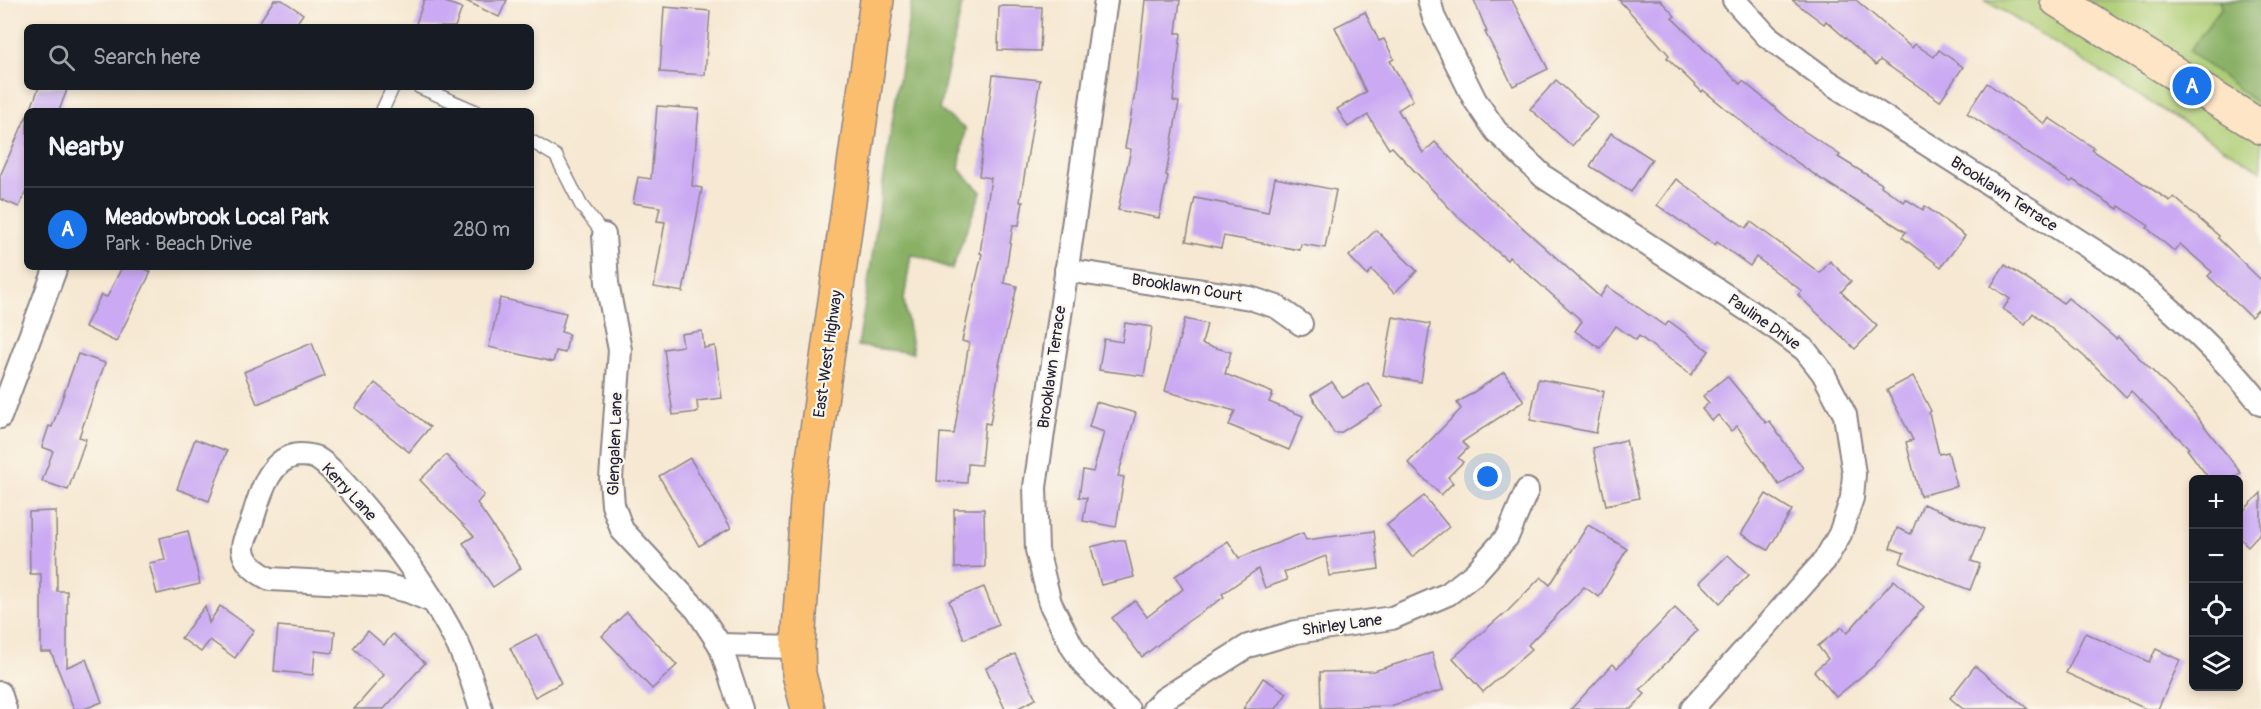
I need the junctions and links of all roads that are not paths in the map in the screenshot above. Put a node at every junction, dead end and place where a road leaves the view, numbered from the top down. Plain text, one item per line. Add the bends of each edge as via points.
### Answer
1 (877, 0) edge
2 (1106, 0) edge
3 (1429, 0) edge
4 (1734, 0) edge
5 (2057, 0) edge
6 (392, 90) edge
7 (424, 90) edge
8 (383, 108) edge
9 (463, 108) edge
10 (2261, 127) edge
11 (534, 143) edge
12 (604, 235) joint
13 (55, 270) edge
14 (1066, 270) junction
15 (1301, 324) dead end
16 (2261, 404) edge
17 (0, 417) edge
18 (1527, 490) dead end
19 (432, 601) junction
20 (720, 645) junction
21 (798, 647) junction
22 (0, 693) edge
23 (5, 709) edge
24 (482, 709) edge
25 (741, 709) edge
26 (808, 709) edge
27 (1128, 709) edge
28 (1154, 709) edge
29 (1692, 709) edge

1 - 21 main road, East-West Highway via 807,502
2 - 14 street, Brooklawn Terrace
3 - 29 street, Pauline Drive via 1475,100 1496,131 1544,177 1805,350 1823,373 1845,415 1854,474 1852,498 1840,534 1825,560
4 - 16 street, Brooklawn Terrace via 1767,36 1826,80 2123,269 2169,306 2239,376
5 - 10 street
6 - 8 lane
7 - 9 lane
11 - 12 lane via 556,156 581,204
12 - 20 street, Glengalen Lane via 607,283 620,350 611,479 613,505 622,530 697,610
13 - 17 street
14 - 15 street, Brooklawn Court via 1251,297 1277,307
14 - 27 street, Brooklawn Terrace via 1035,488 1037,550 1050,603 1073,648 1086,667
18 - 28 street, Shirley Lane via 1507,537 1474,574 1448,594 1392,618 1296,632 1248,646
19 - 19 street, Kerry Lane via 371,514 333,471 316,458 285,457 265,483 243,548 246,560 258,572 270,579 383,585
19 - 24 street, Kerry Lane via 458,645
20 - 21 street
20 - 25 street
21 - 26 main road, East-West Highway via 799,674
22 - 23 street

